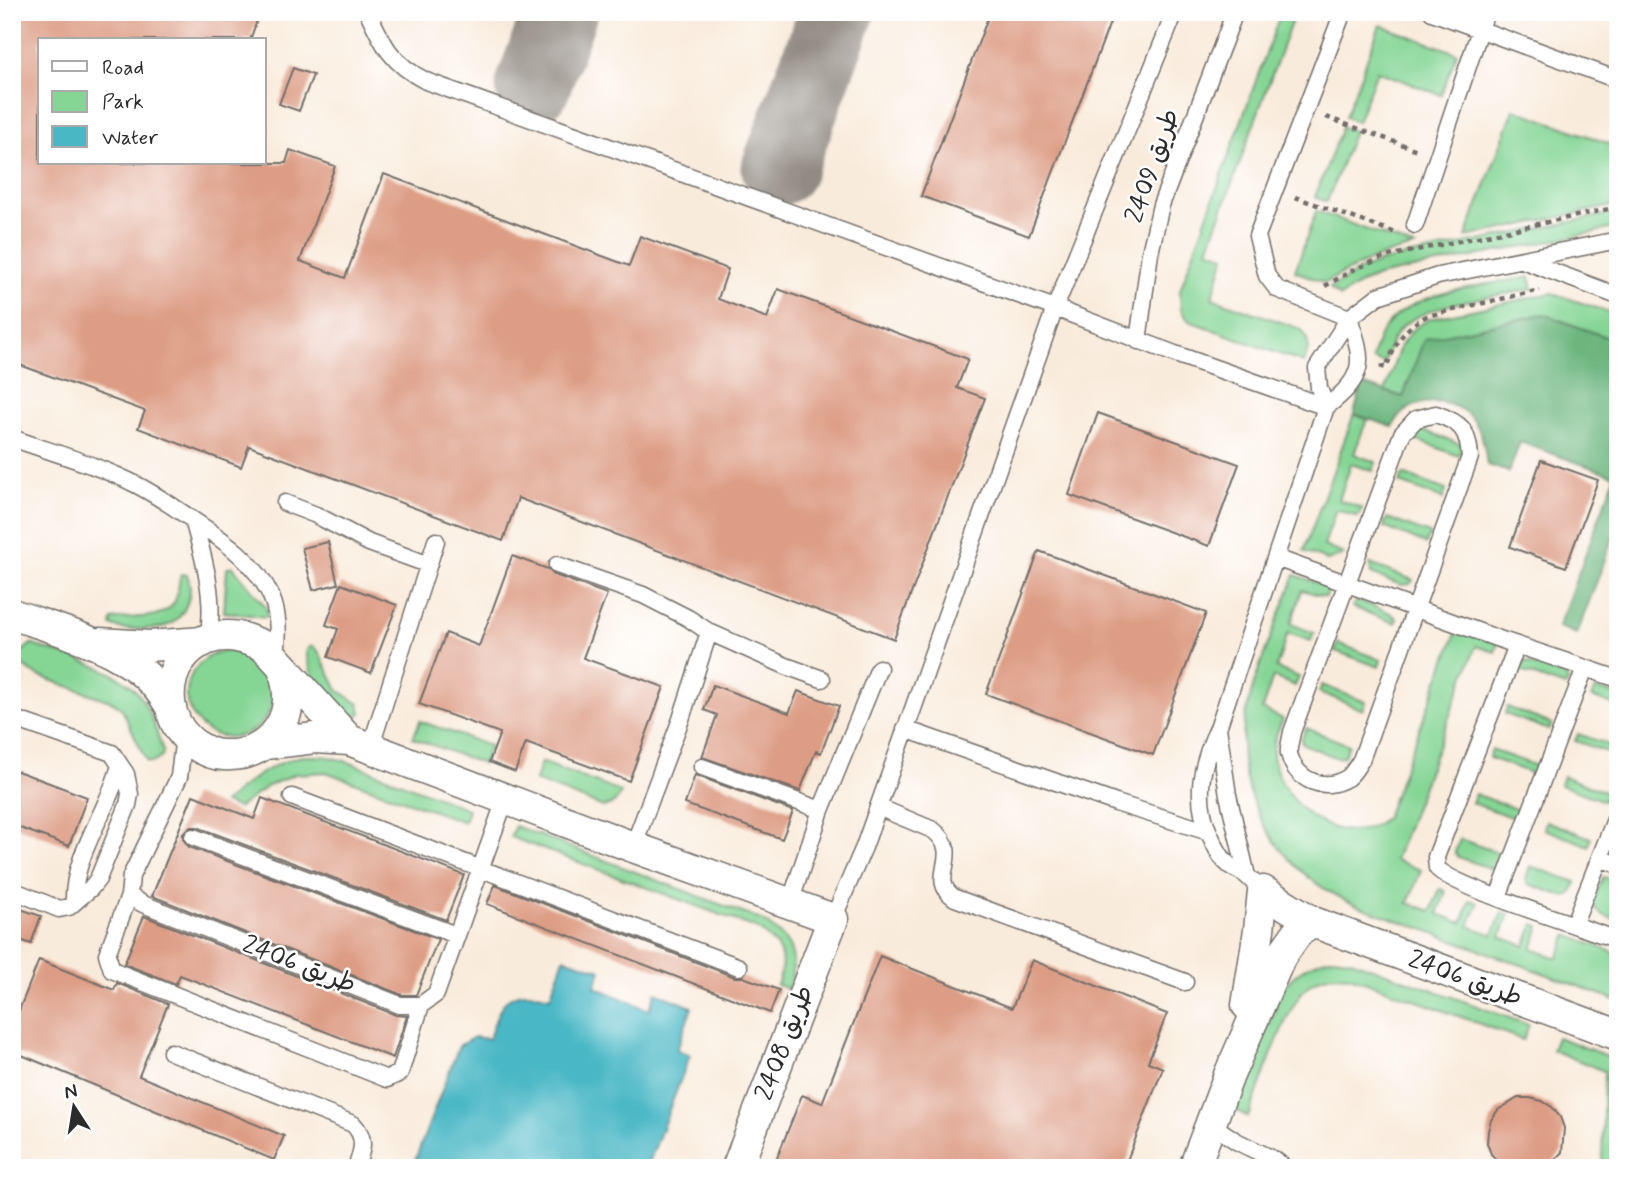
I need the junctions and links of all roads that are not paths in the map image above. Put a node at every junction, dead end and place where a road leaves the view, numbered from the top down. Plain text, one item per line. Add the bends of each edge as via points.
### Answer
1 (368, 12) edge
2 (1175, 12) edge
3 (1236, 12) edge
4 (1343, 12) edge
5 (1432, 12) edge
6 (1486, 12) edge
7 (1480, 30) junction
8 (1618, 80) edge
9 (1415, 225) road end
10 (1618, 240) edge
11 (1525, 260) junction
12 (1618, 296) edge
13 (1055, 308) junction
14 (1349, 318) junction
15 (1138, 341) junction
16 (1326, 407) junction
17 (12, 438) edge
18 (285, 503) dead end
19 (193, 520) junction
20 (436, 541) dead end
21 (1276, 558) junction
22 (427, 564) junction
23 (557, 565) dead end
24 (1346, 583) junction
25 (1416, 608) junction
26 (13, 618) edge
27 (709, 632) junction
28 (89, 641) junction
29 (205, 641) junction
30 (1517, 645) junction
31 (279, 664) junction
32 (879, 668) dead end
33 (1585, 668) junction
34 (822, 679) dead end
35 (1618, 679) edge
36 (169, 705) junction
37 (12, 718) edge
38 (1218, 728) junction
39 (905, 729) junction
40 (184, 736) junction
41 (265, 744) junction
42 (360, 745) junction
43 (702, 767) dead end
44 (292, 797) dead end
45 (505, 800) junction
46 (878, 807) junction
47 (821, 810) junction
48 (1618, 812) edge
49 (1209, 832) junction
50 (193, 837) dead end
51 (633, 847) junction
52 (1600, 858) junction
53 (1618, 865) edge
54 (481, 870) junction
55 (1255, 883) junction
56 (12, 890) edge
57 (129, 896) junction
58 (1498, 897) junction
59 (790, 903) junction
60 (833, 919) junction
61 (1313, 922) junction
62 (1574, 923) junction
63 (456, 935) junction
64 (1618, 940) edge
65 (739, 968) dead end
66 (1185, 982) dead end
67 (421, 1005) junction
68 (1618, 1035) edge
69 (171, 1052) dead end
70 (1229, 1075) junction
71 (1211, 1124) junction
72 (356, 1168) edge
73 (737, 1168) edge
74 (1194, 1168) edge
75 (1285, 1168) edge

1 - 13 lane via 391,56 426,81
2 - 13 lane
3 - 15 lane, طريق 2409 via 1158,216
4 - 14 lane via 1257,236 1267,276 1277,289
5 - 7 lane
6 - 7 lane
7 - 8 lane
7 - 9 lane
10 - 11 lane
11 - 12 lane
11 - 14 lane via 1409,285 1378,296
13 - 15 lane
13 - 39 lane
14 - 16 lane via 1317,368
14 - 16 lane via 1360,349 1354,381
15 - 16 lane
16 - 21 lane
17 - 19 lane via 135,484
18 - 22 lane via 369,543
19 - 29 lane via 209,588 210,627
19 - 31 lane via 224,540 259,576 278,622
20 - 22 lane
21 - 24 lane
21 - 38 lane
22 - 42 lane
23 - 27 lane via 643,595
24 - 25 lane
24 - 25 lane via 1402,433 1416,419 1436,414 1455,421 1468,437 1471,457
24 - 25 lane via 1292,732 1289,752 1296,770 1311,782 1331,785 1350,776 1361,760
25 - 30 lane
26 - 28 street
27 - 34 lane
27 - 51 lane
28 - 29 street via 149,646
28 - 36 street via 148,677
29 - 31 street via 226,635 246,638 264,646
29 - 36 street via 175,668
30 - 33 lane
30 - 58 lane via 1436,863 1448,877
31 - 41 street via 289,688 288,709 280,729
31 - 42 street
32 - 47 lane
33 - 35 lane
33 - 58 lane
36 - 40 street
37 - 56 lane via 104,749 120,765 77,871 74,902 59,909
38 - 49 lane via 1200,779 1200,806
38 - 55 lane via 1228,795
39 - 46 lane
39 - 49 lane
40 - 41 street via 219,755 234,756
40 - 57 lane via 179,777 131,876
41 - 42 street via 303,739
42 - 45 street
43 - 47 lane
44 - 54 lane
45 - 51 street
45 - 54 lane
46 - 60 lane
46 - 66 lane via 940,836 948,852 942,881 955,898
47 - 59 lane
48 - 52 lane
49 - 55 lane via 1228,864
50 - 63 lane
51 - 59 street
52 - 53 lane
52 - 62 lane
54 - 63 lane
54 - 65 lane
55 - 61 street, طريق 2406
55 - 70 street via 1261,916 1246,1009
57 - 67 lane, طريق 2406 via 400,1004
57 - 67 lane via 107,954 112,970 387,1079 400,1073
58 - 62 lane
59 - 60 street
60 - 73 street, طريق 2408
61 - 68 street, طريق 2406
61 - 70 street via 1298,932 1280,956
62 - 64 lane
63 - 67 lane via 436,993
69 - 72 lane via 354,1124 363,1139
70 - 71 street
71 - 74 street
71 - 75 lane

